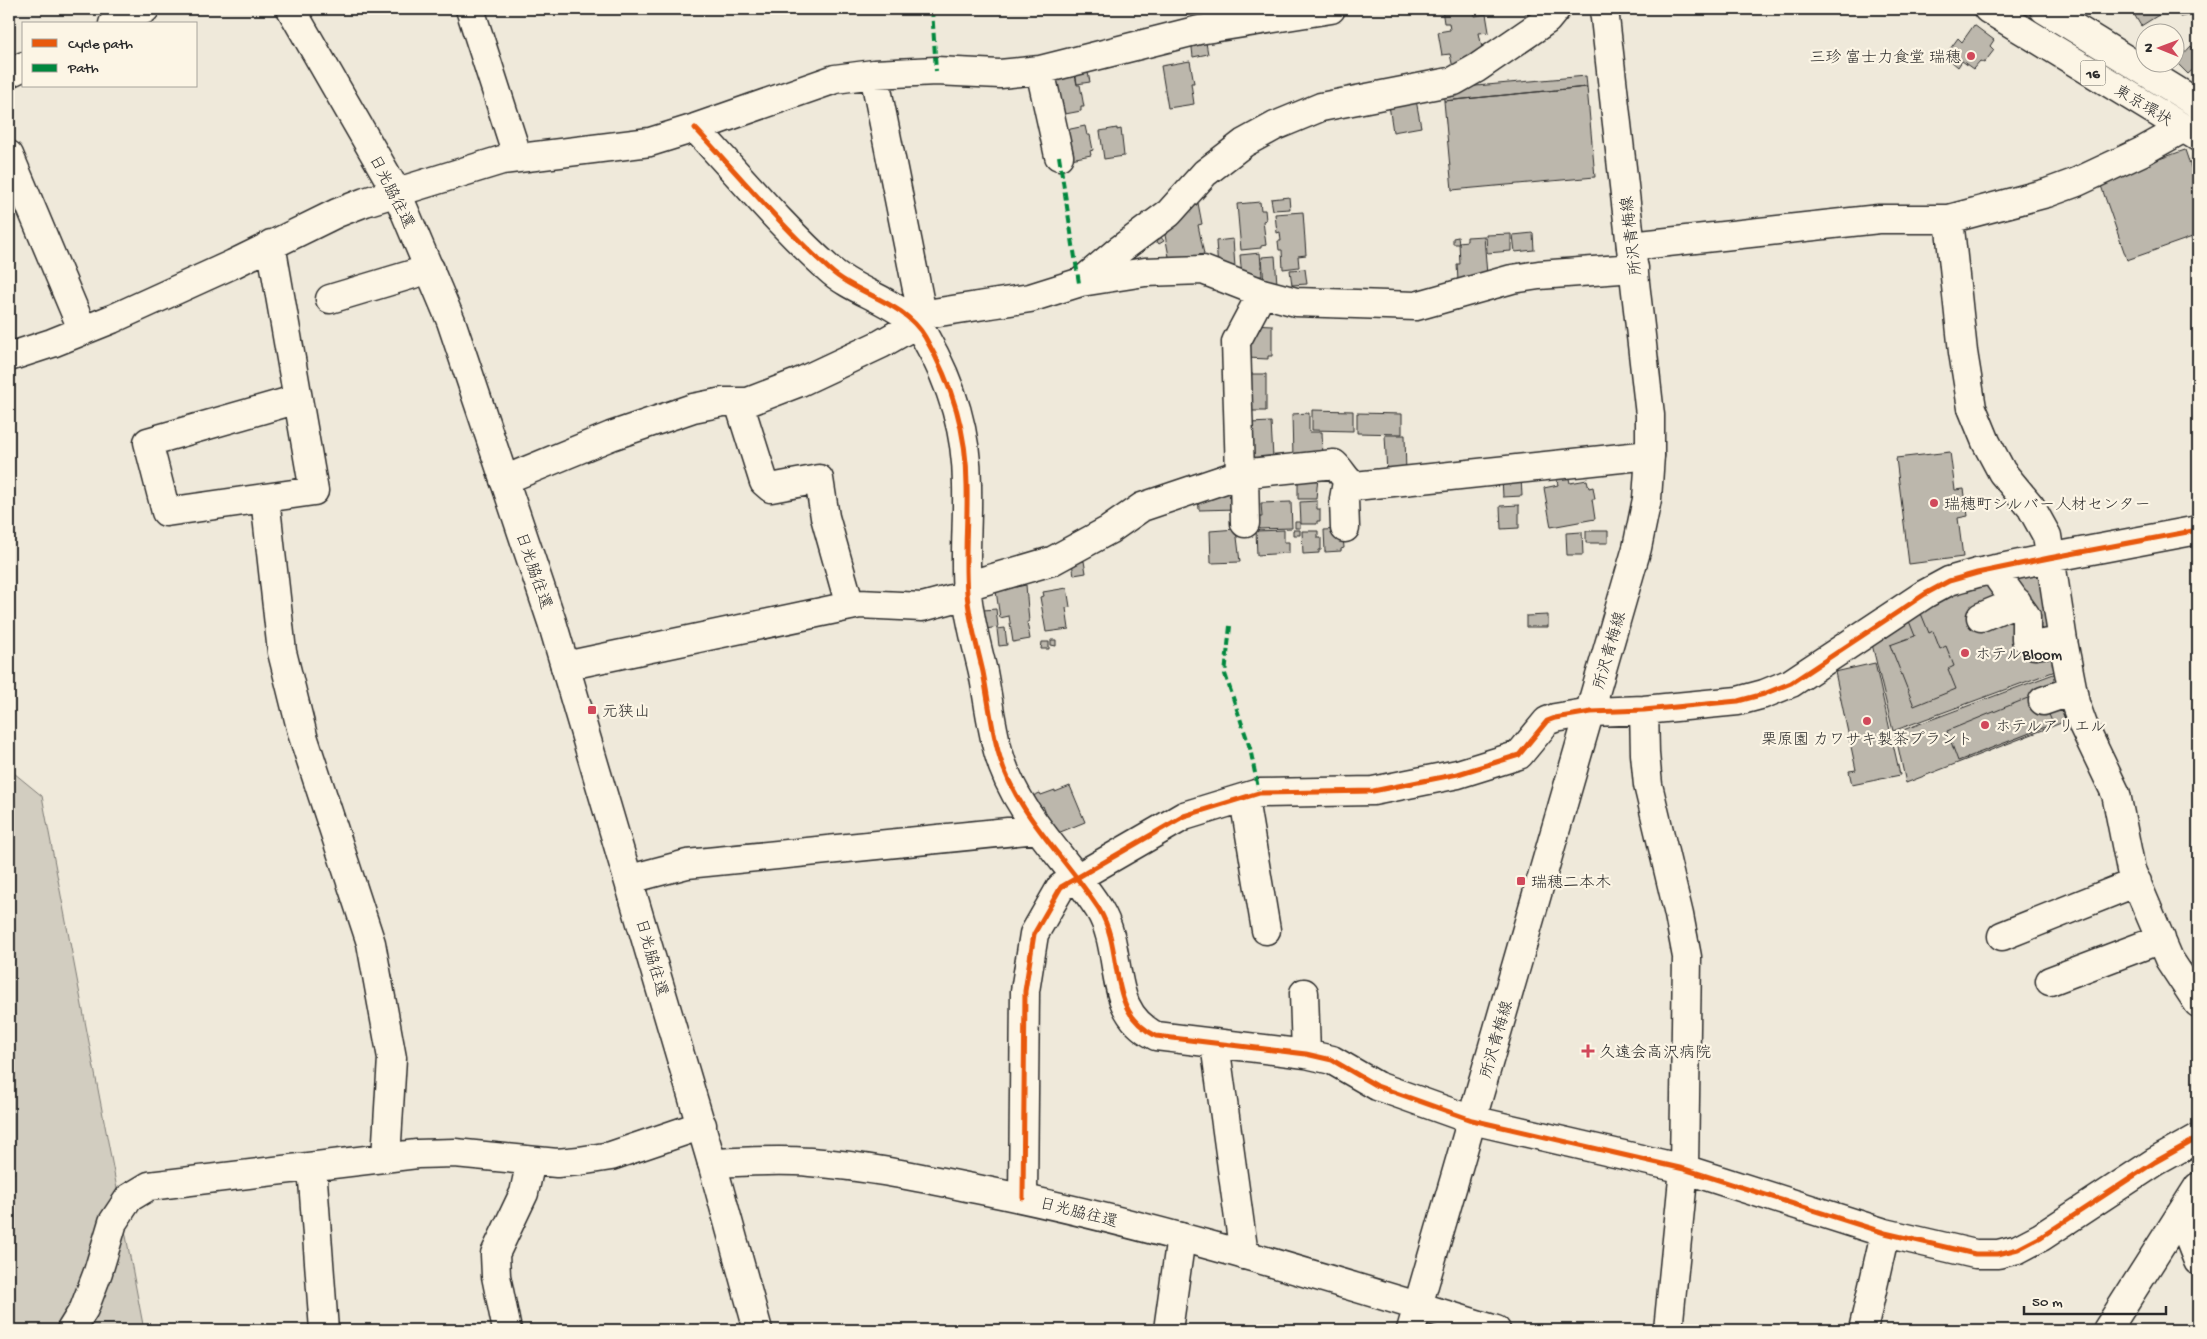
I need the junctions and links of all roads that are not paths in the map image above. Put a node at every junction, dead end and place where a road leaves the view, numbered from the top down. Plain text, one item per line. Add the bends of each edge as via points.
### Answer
1 (145, 9) edge
2 (291, 9) edge
3 (470, 9) edge
4 (1331, 9) edge
5 (1556, 9) edge
6 (1604, 9) edge
7 (1988, 9) edge
8 (2044, 9) edge
9 (2072, 17) edge
10 (117, 22) edge
11 (22, 67) edge
12 (1040, 70) junction
13 (9, 73) edge
14 (874, 74) junction
15 (2198, 104) edge
16 (695, 128) junction
17 (2191, 132) edge
18 (9, 155) edge
19 (1059, 156) dead end
20 (518, 158) junction
21 (397, 193) junction
22 (1948, 219) junction
23 (271, 244) junction
24 (1633, 257) junction
25 (430, 269) junction
26 (1081, 282) junction
27 (1262, 293) junction
28 (330, 299) dead end
29 (915, 318) junction
30 (83, 331) junction
31 (9, 357) edge
32 (298, 399) junction
33 (739, 403) junction
34 (1650, 455) junction
35 (1242, 474) junction
36 (504, 480) junction
37 (1347, 482) junction
38 (265, 498) junction
39 (1246, 523) dead end
40 (1345, 528) dead end
41 (2198, 530) edge
42 (2049, 558) junction
43 (1995, 569) junction
44 (967, 590) junction
45 (2017, 602) junction
46 (850, 606) junction
47 (1981, 617) dead end
48 (2062, 641) junction
49 (565, 666) junction
50 (2072, 692) junction
51 (2043, 701) dead end
52 (1644, 710) junction
53 (1591, 712) junction
54 (1244, 799) junction
55 (1037, 829) junction
56 (1075, 878) junction
57 (630, 879) junction
58 (2137, 882) junction
59 (1266, 930) dead end
60 (2002, 936) dead end
61 (2161, 939) junction
62 (2050, 981) dead end
63 (1304, 993) dead end
64 (2198, 1003) edge
65 (1214, 1044) junction
66 (1306, 1054) junction
67 (1472, 1120) junction
68 (702, 1125) junction
69 (2198, 1138) edge
70 (386, 1158) junction
71 (531, 1161) junction
72 (712, 1163) junction
73 (312, 1167) junction
74 (1684, 1169) junction
75 (2198, 1187) edge
76 (1023, 1198) junction
77 (2180, 1214) junction
78 (1885, 1233) junction
79 (1181, 1237) junction
80 (1244, 1255) junction
81 (2198, 1260) edge
82 (1414, 1318) edge
83 (71, 1330) edge
84 (324, 1330) edge
85 (507, 1330) edge
86 (758, 1330) edge
87 (1168, 1330) edge
88 (1496, 1330) edge
89 (1668, 1330) edge
90 (1863, 1330) edge
91 (2107, 1330) edge

1 - 10 main road
2 - 21 main road, 日光脇往還
3 - 20 main road
4 - 12 main road via 1199,30
5 - 26 main road via 1547,20 1454,81 1321,107 1244,143 1205,173 1170,213
6 - 24 main road, 所沢青梅線
7 - 17 main road, 東京環状 / 16
8 - 9 main road, 東京環状 / 16
9 - 15 main road, 東京環状 / 16
11 - 13 main road
12 - 14 main road via 1000,74 936,71
12 - 19 main road
14 - 16 main road via 835,79
14 - 29 main road
16 - 20 main road via 650,142
16 - 29 main road via 831,272
17 - 22 main road via 2069,185
18 - 30 main road
20 - 21 main road via 502,160
21 - 23 main road via 337,213
21 - 25 main road, 日光脇往還
22 - 24 main road via 1879,218
22 - 42 main road via 1972,408 2002,472 2031,507 2047,536
23 - 30 main road
23 - 32 main road
24 - 27 main road via 1512,280 1416,306 1296,302
24 - 34 main road, 所沢青梅線 via 1650,415
25 - 28 main road
25 - 36 main road, 日光脇往還 via 451,321
26 - 27 main road via 1145,272 1203,270
26 - 29 main road via 1030,298
27 - 35 main road via 1236,342
29 - 33 main road via 881,344 800,382
29 - 44 main road via 951,390 964,439
30 - 31 main road
32 - 38 main road via 314,491
32 - 38 main road via 148,442 166,512
33 - 36 main road via 723,402 693,408 611,436
33 - 46 main road via 764,482 771,488 819,478 825,517
34 - 37 main road via 1355,486
34 - 53 main road, 所沢青梅線 via 1647,499 1637,548
35 - 37 main road via 1334,464 1343,472
35 - 39 main road
35 - 44 main road via 1142,507 1109,530 1052,561
36 - 49 main road, 日光脇往還
37 - 40 main road
38 - 70 main road via 282,652 303,736 371,943 382,1001 392,1058
41 - 42 main road
42 - 43 main road
42 - 48 main road
43 - 45 main road
43 - 52 main road via 1950,581 1926,594 1791,683 1738,701
44 - 46 main road via 922,607
44 - 55 main road via 998,752 1010,783
45 - 47 main road
45 - 48 main road via 2026,616 2026,639 2034,645
46 - 49 main road
48 - 50 main road
49 - 57 main road, 日光脇往還
50 - 51 main road
50 - 58 main road via 2083,725 2116,794 2131,870
52 - 53 main road
52 - 74 main road via 1648,785 1687,957
53 - 54 main road via 1546,721 1519,755 1458,774 1373,790 1259,794
53 - 67 main road, 所沢青梅線
54 - 56 main road via 1184,816
54 - 59 main road
55 - 56 main road
55 - 57 main road via 687,864
56 - 65 main road via 1100,912 1109,931 1130,1016 1156,1036
56 - 76 main road via 1061,887 1034,934 1025,992
57 - 68 main road, 日光脇往還
58 - 60 main road
58 - 61 main road
61 - 62 main road
61 - 64 main road
63 - 66 main road
65 - 66 main road
65 - 80 main road
66 - 67 main road via 1332,1060 1377,1086
67 - 74 main road
67 - 82 main road, 所沢青梅線
68 - 71 main road via 612,1156 556,1163
68 - 72 main road, 日光脇往還
69 - 78 main road via 2018,1249 1998,1254 1975,1254
70 - 71 main road via 455,1153
70 - 73 main road
71 - 85 main road via 524,1193 495,1254
72 - 76 main road, 日光脇往還 via 807,1161
72 - 86 main road
73 - 83 main road via 149,1186 129,1198 113,1222 84,1309
73 - 84 main road
74 - 78 main road
74 - 89 main road
75 - 77 main road
76 - 79 main road, 日光脇往還
77 - 81 main road
77 - 91 main road
78 - 90 main road
79 - 80 main road, 日光脇往還
79 - 87 main road
80 - 82 main road, 日光脇往還
82 - 88 main road, 日光脇往還

